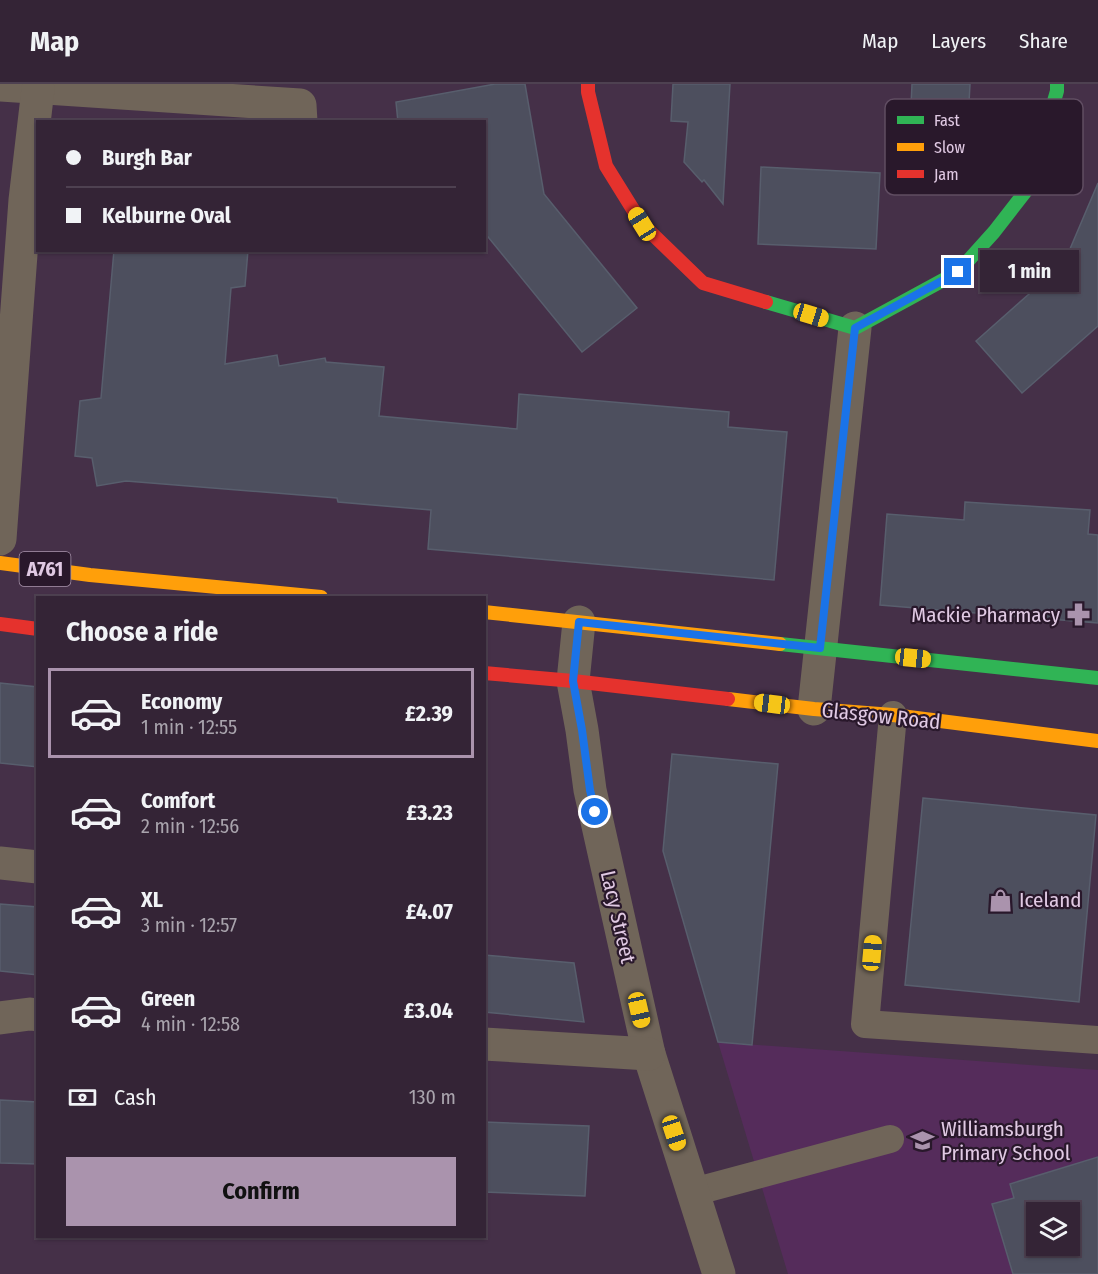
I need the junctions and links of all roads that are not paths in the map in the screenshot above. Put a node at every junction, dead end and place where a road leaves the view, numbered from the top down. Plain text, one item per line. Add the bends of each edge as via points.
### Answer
1 (588, 84) edge
2 (1057, 84) edge
3 (0, 85) edge
4 (38, 89) junction
5 (1055, 99) edge
6 (301, 120) edge
7 (1023, 195) edge
8 (855, 328) junction
9 (0, 539) edge
10 (0, 563) edge
11 (310, 596) edge
12 (486, 612) edge
13 (579, 622) junction
14 (0, 624) edge
15 (36, 629) edge
16 (820, 648) junction
17 (486, 674) edge
18 (1098, 678) edge
19 (573, 681) junction
20 (814, 709) junction
21 (893, 715) junction
22 (1098, 741) edge
23 (0, 863) edge
24 (36, 867) edge
25 (36, 1015) edge
26 (0, 1018) edge
27 (1098, 1040) edge
28 (486, 1044) edge
29 (649, 1054) junction
30 (890, 1140) dead end
31 (693, 1192) junction
32 (719, 1274) edge

1 - 8 main road via 606,166 642,224 703,283
2 - 5 main road
3 - 4 street
4 - 6 street via 300,105
4 - 9 street via 25,200
7 - 8 main road via 958,272
8 - 16 street
10 - 11 main road, A761
12 - 13 main road
13 - 16 main road
13 - 19 street, Lacy Street
14 - 15 main road
16 - 18 main road
16 - 20 street
17 - 19 main road, Glasgow Road
19 - 20 main road, Glasgow Road
19 - 29 street, Lacy Street via 590,790
20 - 21 main road, Glasgow Road
21 - 22 main road, Glasgow Road
21 - 27 lane via 866,1024
23 - 24 street
25 - 26 street
28 - 29 street
29 - 31 street, Lacy Street
30 - 31 lane
31 - 32 street, Lacy Street

